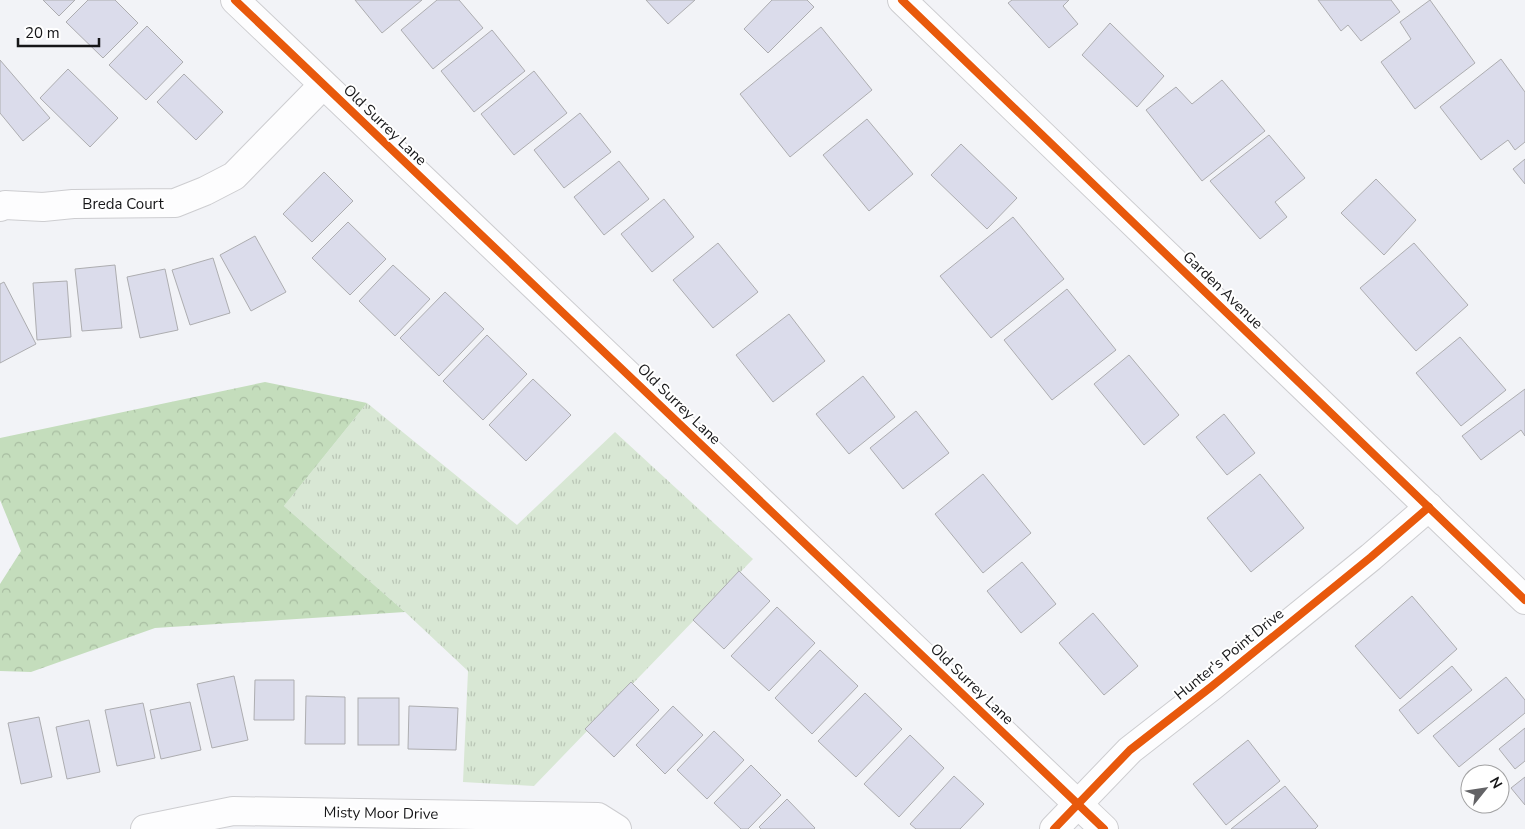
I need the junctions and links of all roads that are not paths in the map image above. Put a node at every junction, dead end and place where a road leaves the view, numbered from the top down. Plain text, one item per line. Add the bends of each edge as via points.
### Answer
1 (235, 0) edge
2 (902, 0) edge
3 (323, 85) junction
4 (0, 207) edge
5 (1428, 507) junction
6 (1525, 600) edge
7 (1078, 804) junction
8 (145, 829) edge
9 (617, 829) edge
10 (1054, 829) edge
11 (1104, 829) edge

1 - 3 street, Old Surrey Lane
2 - 5 street, Garden Avenue
3 - 4 street, Breda Court via 234,176 175,204
3 - 7 street, Old Surrey Lane
5 - 6 street, Garden Avenue
5 - 7 street, Hunter's Point Drive via 1371,557 1130,750
7 - 10 street, Hunter's Point Drive
7 - 11 street, Old Surrey Lane
8 - 9 street, Misty Moor Drive via 233,811 598,817

